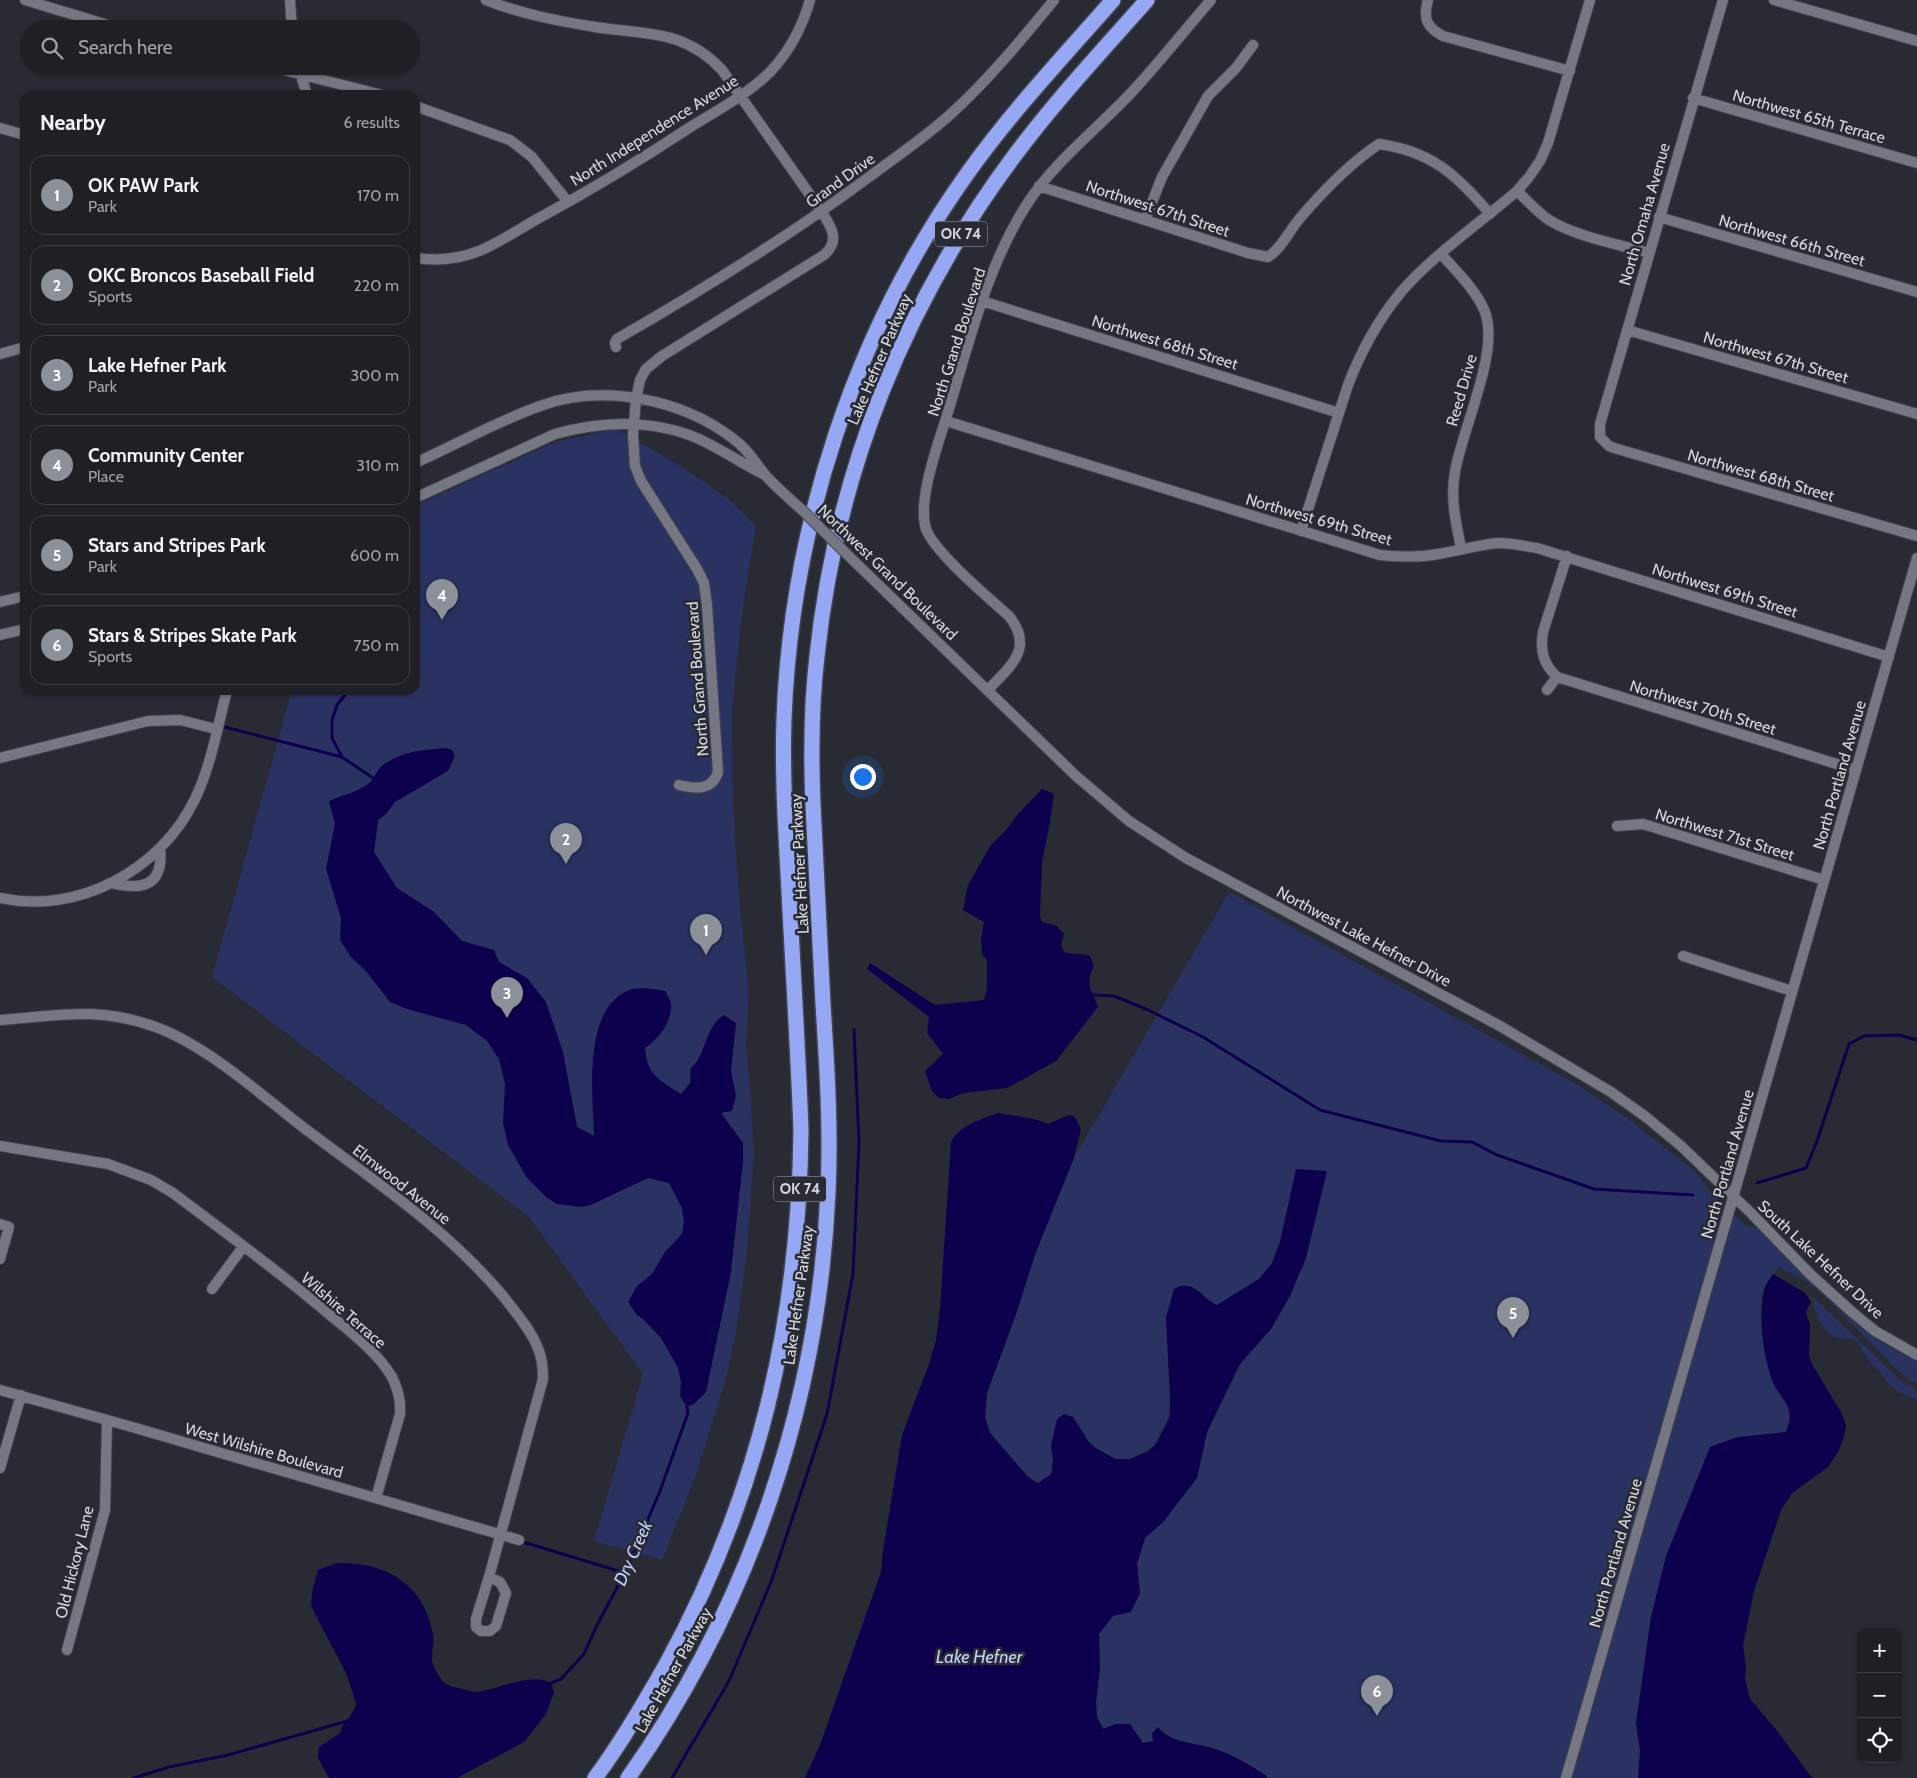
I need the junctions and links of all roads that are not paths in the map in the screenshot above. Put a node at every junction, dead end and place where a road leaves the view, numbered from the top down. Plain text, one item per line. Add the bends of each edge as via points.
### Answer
1 (25, 0) edge
2 (290, 0) edge
3 (486, 0) edge
4 (810, 0) edge
5 (1054, 0) edge
6 (1113, 0) edge
7 (1147, 0) edge
8 (1211, 0) edge
9 (1428, 0) edge
10 (1590, 0) edge
11 (1722, 0) edge
12 (1774, 0) edge
13 (91, 20) edge
14 (291, 20) edge
15 (1917, 41) edge
16 (1253, 45) dead end
17 (1570, 72) junction
18 (301, 75) edge
19 (316, 75) edge
20 (305, 90) edge
21 (365, 90) edge
22 (740, 95) junction
23 (1693, 98) junction
24 (420, 108) edge
25 (0, 128) edge
26 (20, 134) edge
27 (1917, 163) edge
28 (1039, 186) junction
29 (1517, 191) junction
30 (568, 202) junction
31 (822, 212) junction
32 (1490, 214) junction
33 (1659, 217) junction
34 (1145, 220) junction
35 (1441, 254) junction
36 (1649, 254) junction
37 (420, 258) edge
38 (1917, 292) edge
39 (982, 301) junction
40 (1627, 330) junction
41 (616, 347) dead end
42 (20, 348) edge
43 (0, 354) edge
44 (636, 399) junction
45 (1339, 413) junction
46 (1917, 414) edge
47 (946, 421) junction
48 (634, 424) junction
49 (1600, 437) joint
50 (420, 461) edge
51 (766, 476) junction
52 (420, 496) edge
53 (1302, 531) junction
54 (1917, 536) edge
55 (1461, 548) junction
56 (1568, 556) junction
57 (1917, 558) edge
58 (20, 597) edge
59 (0, 602) edge
60 (20, 630) edge
61 (0, 635) edge
62 (1888, 657) junction
63 (1557, 677) junction
64 (988, 690) junction
65 (1548, 690) dead end
66 (226, 695) edge
67 (216, 729) junction
68 (0, 758) edge
69 (1856, 770) junction
70 (680, 785) dead end
71 (1617, 826) dead end
72 (160, 848) junction
73 (1824, 880) junction
74 (112, 883) junction
75 (0, 898) edge
76 (1683, 956) dead end
77 (1792, 991) junction
78 (0, 1020) edge
79 (0, 1146) edge
80 (1734, 1197) junction
81 (4, 1226) edge
82 (244, 1247) junction
83 (0, 1259) edge
84 (212, 1288) dead end
85 (1917, 1355) edge
86 (0, 1390) edge
87 (21, 1395) junction
88 (107, 1421) junction
89 (0, 1468) edge
90 (376, 1498) junction
91 (500, 1534) junction
92 (519, 1540) dead end
93 (489, 1577) junction
94 (67, 1650) dead end
95 (595, 1778) edge
96 (628, 1778) edge
97 (1566, 1778) edge

1 - 13 street
2 - 14 street
3 - 22 street via 555,20 652,34 683,42 712,59
4 - 22 street, North Independence Avenue via 786,54 768,74
5 - 31 street, Grand Drive via 991,74 951,114
6 - 95 highway, Lake Hefner Parkway / OK 74 via 1002,127 939,215 881,322 834,438 799,575 788,653 784,720 784,801 801,1130 797,1230 780,1355 749,1472 704,1591 654,1686
7 - 96 highway, Lake Hefner Parkway / OK 74 via 1015,154 966,225 922,301 888,374 862,442 824,602 813,707 812,796 829,1153 826,1233 815,1322 789,1441 760,1530 699,1664
8 - 28 street, North Grand Boulevard via 1130,93 1063,157
9 - 17 street via 1425,18 1435,32
10 - 17 street
11 - 23 street, North Omaha Avenue
12 - 15 street
16 - 34 street via 1208,96 1162,177
17 - 29 street via 1540,161
18 - 20 street
19 - 21 street
22 - 30 street, North Independence Avenue
22 - 31 street
23 - 27 street, Northwest 65th Terrace
23 - 33 street, North Omaha Avenue
24 - 30 street via 510,140 532,157
25 - 26 street
28 - 34 street, Northwest 67th Street
28 - 39 street, North Grand Boulevard via 1014,227
29 - 32 street
29 - 36 street via 1556,224
30 - 37 street, North Independence Avenue via 479,251 442,259
31 - 41 street, Grand Drive via 713,283 617,339
31 - 44 street, North Grand Boulevard via 834,234 829,250 651,364 642,375
32 - 34 street, Northwest 67th Street via 1467,187 1440,164 1396,146 1379,144 1323,192 1268,257
32 - 35 street
33 - 36 street, North Omaha Avenue
33 - 38 street, Northwest 66th Street
35 - 45 street via 1402,291 1375,329 1357,362
35 - 55 street, Reed Drive via 1474,292 1486,314 1489,332 1486,360 1453,484
36 - 40 street, North Omaha Avenue
39 - 45 street, Northwest 68th Street
39 - 47 street, North Grand Boulevard
40 - 46 street, Northwest 67th Street
40 - 49 street, North Omaha Avenue via 1600,424
42 - 43 street
44 - 48 street, North Grand Boulevard
44 - 50 street, Northwest Grand Boulevard via 589,396 545,404
44 - 51 street, Northwest Grand Boulevard via 669,405 714,426 750,452
45 - 53 street
47 - 53 street, Northwest 69th Street
47 - 64 street, North Grand Boulevard via 924,499 926,526 937,548 1008,616 1020,636 1016,658
48 - 51 street, Northwest Grand Boulevard via 665,428 697,438
48 - 52 street, Northwest Grand Boulevard via 608,424 555,434
48 - 70 street, North Grand Boulevard via 634,466 697,569 706,593 718,772 706,787 695,789
49 - 54 street, Northwest 68th Street via 1614,448
51 - 64 street, Northwest Grand Boulevard, bridge
53 - 55 street, Northwest 69th Street via 1380,555 1403,558
55 - 56 street, Northwest 69th Street via 1515,544
56 - 62 street, Northwest 69th Street
56 - 63 street via 1542,641 1542,656
57 - 62 street, North Portland Avenue
58 - 59 street
60 - 61 street
62 - 69 street, North Portland Avenue
63 - 65 street
63 - 69 street, Northwest 70th Street
64 - 80 street, Northwest Lake Hefner Drive via 1092,791 1143,831 1186,858 1585,1075 1646,1117
66 - 67 street
67 - 68 street via 180,720 148,721
67 - 72 street via 204,777 194,800 178,828
69 - 73 street, North Portland Avenue
71 - 73 street, Northwest 71st Street via 1643,824
72 - 74 street via 140,866
72 - 74 street via 160,868 146,885 128,887
73 - 77 street, North Portland Avenue
74 - 75 street via 88,893 46,900
76 - 77 street
77 - 80 street, North Portland Avenue
78 - 91 street, Elmwood Avenue via 63,1013 98,1014 134,1020 168,1032 212,1058 438,1230 478,1268 530,1332 538,1347 543,1369 543,1379
79 - 82 street, Wilshire Terrace via 85,1159 130,1171 173,1193
80 - 85 street, South Lake Hefner Drive via 1852,1312 1875,1331
80 - 97 street, North Portland Avenue
81 - 83 street
82 - 84 street
82 - 90 street, Wilshire Terrace via 352,1333 392,1377 401,1402 400,1414
86 - 87 street, West Wilshire Boulevard
87 - 88 street, West Wilshire Boulevard
87 - 89 street
88 - 90 street, West Wilshire Boulevard
88 - 94 street, Old Hickory Lane via 105,1510
90 - 91 street, West Wilshire Boulevard
91 - 92 street, West Wilshire Boulevard
91 - 93 street, Elmwood Avenue
93 - 93 street, Elmwood Avenue via 500,1582 506,1593 496,1626 490,1631 481,1631 476,1627 476,1619

